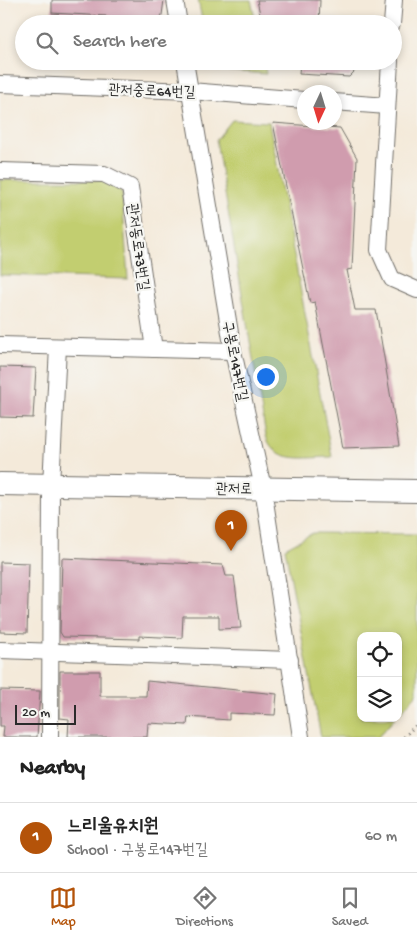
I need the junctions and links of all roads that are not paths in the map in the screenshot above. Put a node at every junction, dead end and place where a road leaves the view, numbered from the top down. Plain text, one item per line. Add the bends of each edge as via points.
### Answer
1 (175, 0) edge
2 (394, 0) edge
3 (178, 15) edge
4 (393, 15) edge
5 (186, 70) edge
6 (389, 70) edge
7 (0, 84) edge
8 (190, 91) junction
9 (297, 99) edge
10 (342, 103) edge
11 (387, 106) junction
12 (0, 171) edge
13 (417, 290) edge
14 (0, 345) edge
15 (58, 347) junction
16 (154, 349) junction
17 (233, 351) junction
18 (0, 484) edge
19 (51, 486) junction
20 (263, 488) junction
21 (417, 491) edge
22 (0, 650) edge
23 (50, 651) junction
24 (290, 660) junction
25 (50, 737) edge
26 (301, 737) edge

1 - 3 street
2 - 4 street
5 - 8 street, 구봉로147번길
6 - 11 street
7 - 8 street, 관저중로64번길
8 - 9 street, 관저중로64번길
8 - 17 street, 구봉로147번길
10 - 11 street
11 - 13 street via 379,250 392,279
12 - 16 street, 관저동로73번길 via 104,174 130,187
14 - 15 street
15 - 16 street
15 - 19 street
16 - 17 street
17 - 20 street, 구봉로147번길
18 - 19 street, 관저로
19 - 20 street, 관저로
19 - 23 street
20 - 21 street, 관저로
20 - 24 street, 구봉로147번길
22 - 23 street
23 - 24 street
23 - 25 street
24 - 26 street, 구봉로147번길

